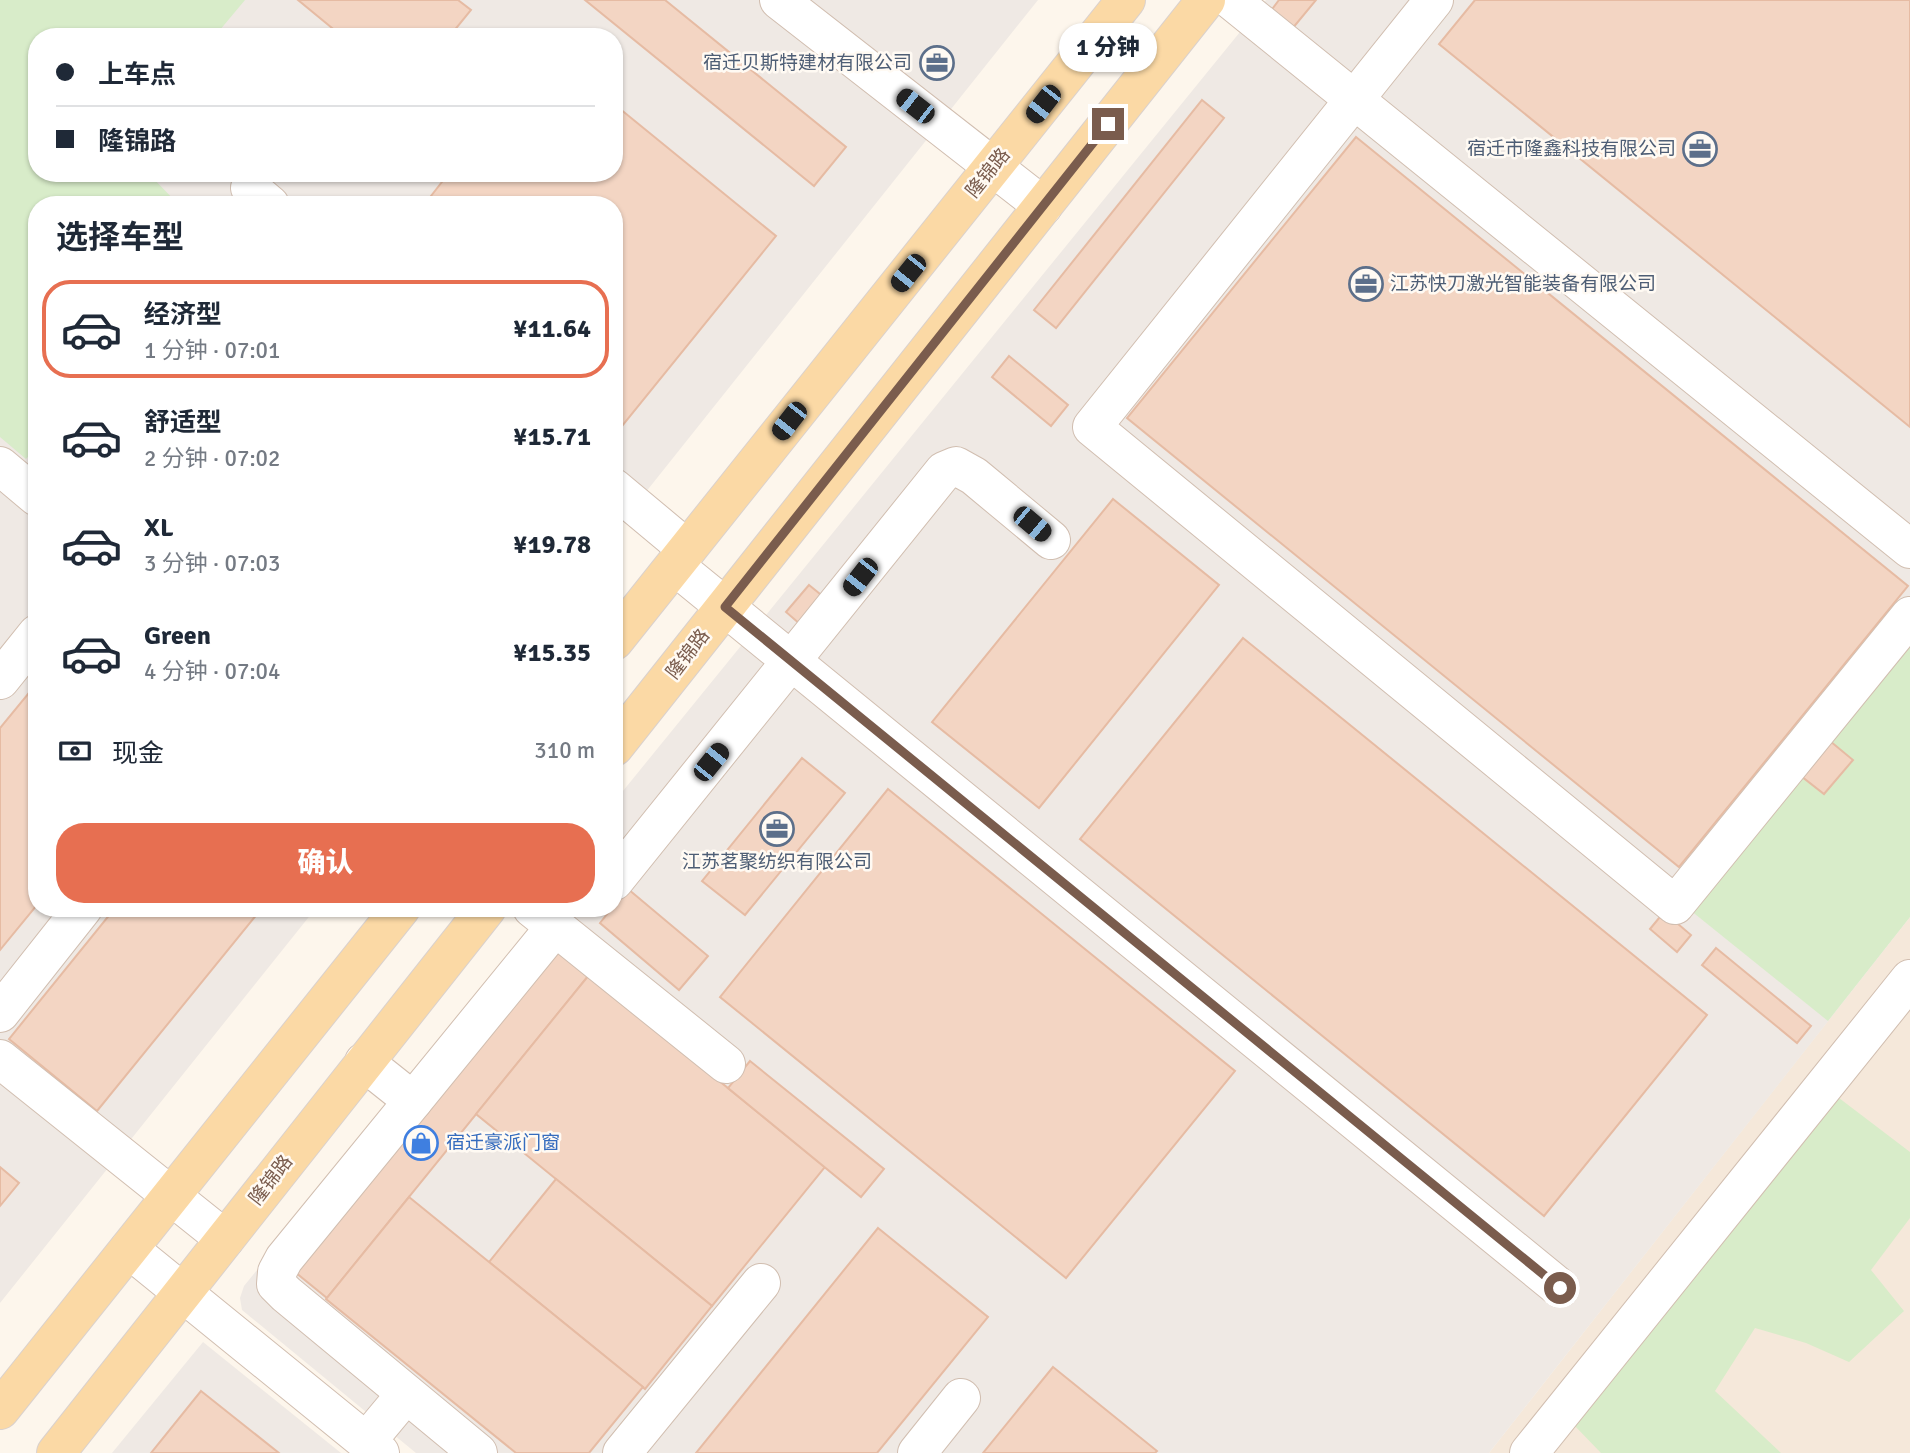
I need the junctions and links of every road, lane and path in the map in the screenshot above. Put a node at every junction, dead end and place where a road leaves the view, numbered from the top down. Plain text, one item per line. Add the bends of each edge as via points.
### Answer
1 (779, 0) edge
2 (1126, 0) edge
3 (1206, 0) edge
4 (1231, 0) edge
5 (1434, 0) edge
6 (1354, 100) junction
7 (993, 167) junction
8 (1043, 206) junction
9 (0, 466) edge
10 (28, 489) edge
11 (623, 497) edge
12 (1051, 540) dead end
13 (1910, 549) edge
14 (681, 557) junction
15 (725, 607) junction
16 (1910, 616) edge
17 (623, 630) edge
18 (28, 645) edge
19 (792, 662) junction
20 (0, 680) edge
21 (623, 736) edge
22 (623, 870) edge
23 (76, 917) edge
24 (394, 917) edge
25 (480, 917) edge
26 (543, 918) edge
27 (1910, 979) edge
28 (0, 1013) edge
29 (0, 1059) edge
30 (365, 1062) junction
31 (726, 1064) dead end
32 (413, 1101) junction
33 (171, 1196) junction
34 (225, 1239) junction
35 (129, 1249) junction
36 (761, 1283) dead end
37 (1560, 1288) dead end
38 (183, 1292) junction
39 (406, 1394) junction
40 (961, 1398) dead end
41 (0, 1410) edge
42 (373, 1447) edge
43 (56, 1453) edge
44 (478, 1453) edge
45 (622, 1453) edge
46 (917, 1453) edge
47 (1529, 1453) edge

1 - 7 street
2 - 7 main road, 隆锦路
3 - 8 main road, 隆锦路
4 - 6 street
5 - 6 street
6 - 13 street
6 - 16 street via 1092,427 1675,905
7 - 8 street
7 - 14 main road, 隆锦路
8 - 15 main road, 隆锦路
9 - 10 street
11 - 14 street
12 - 19 street via 974,476 956,466 944,471
14 - 15 street
14 - 17 main road, 隆锦路
15 - 19 street
15 - 21 main road, 隆锦路
18 - 20 street
19 - 22 street
19 - 37 street
23 - 28 street
24 - 33 main road
25 - 30 main road, 隆锦路
26 - 31 street
26 - 32 street
27 - 47 street
29 - 33 street
30 - 32 street
30 - 34 main road, 隆锦路
32 - 39 street via 276,1272 276,1284
33 - 34 street
33 - 35 main road
34 - 38 main road, 隆锦路
35 - 38 street
35 - 41 main road
36 - 45 street
38 - 42 street
38 - 43 main road, 隆锦路
39 - 42 street
39 - 44 street
40 - 46 street

